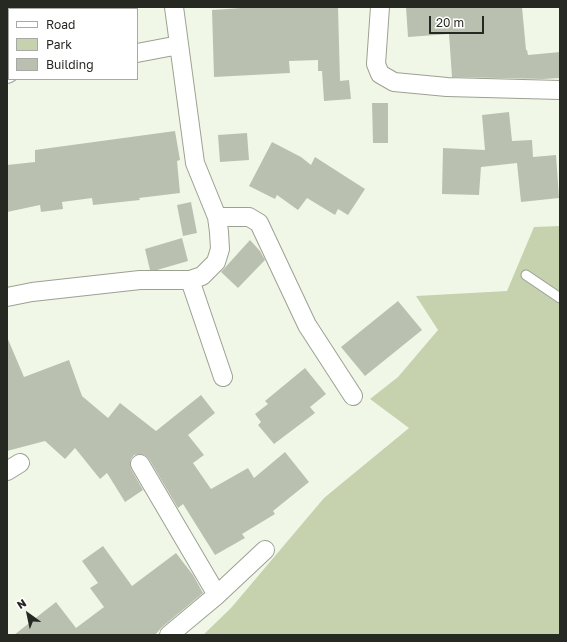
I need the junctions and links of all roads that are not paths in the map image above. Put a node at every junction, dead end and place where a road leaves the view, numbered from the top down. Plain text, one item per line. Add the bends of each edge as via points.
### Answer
1 (174, 7) edge
2 (380, 7) edge
3 (180, 45) junction
4 (138, 53) edge
5 (560, 90) edge
6 (217, 217) junction
7 (526, 275) dead end
8 (190, 280) junction
9 (7, 296) edge
10 (560, 298) edge
11 (223, 377) dead end
12 (353, 396) dead end
13 (140, 464) dead end
14 (265, 550) dead end
15 (217, 595) junction
16 (169, 635) edge

1 - 3 street
2 - 5 street via 376,64 380,74 394,82 447,87
3 - 4 street
3 - 6 street via 181,69 195,164
6 - 8 street via 220,249 216,262 202,276
6 - 12 street via 249,217 258,223 307,325
7 - 10 lane
8 - 9 street via 140,280
8 - 11 street
13 - 15 street
14 - 15 street
15 - 16 street

